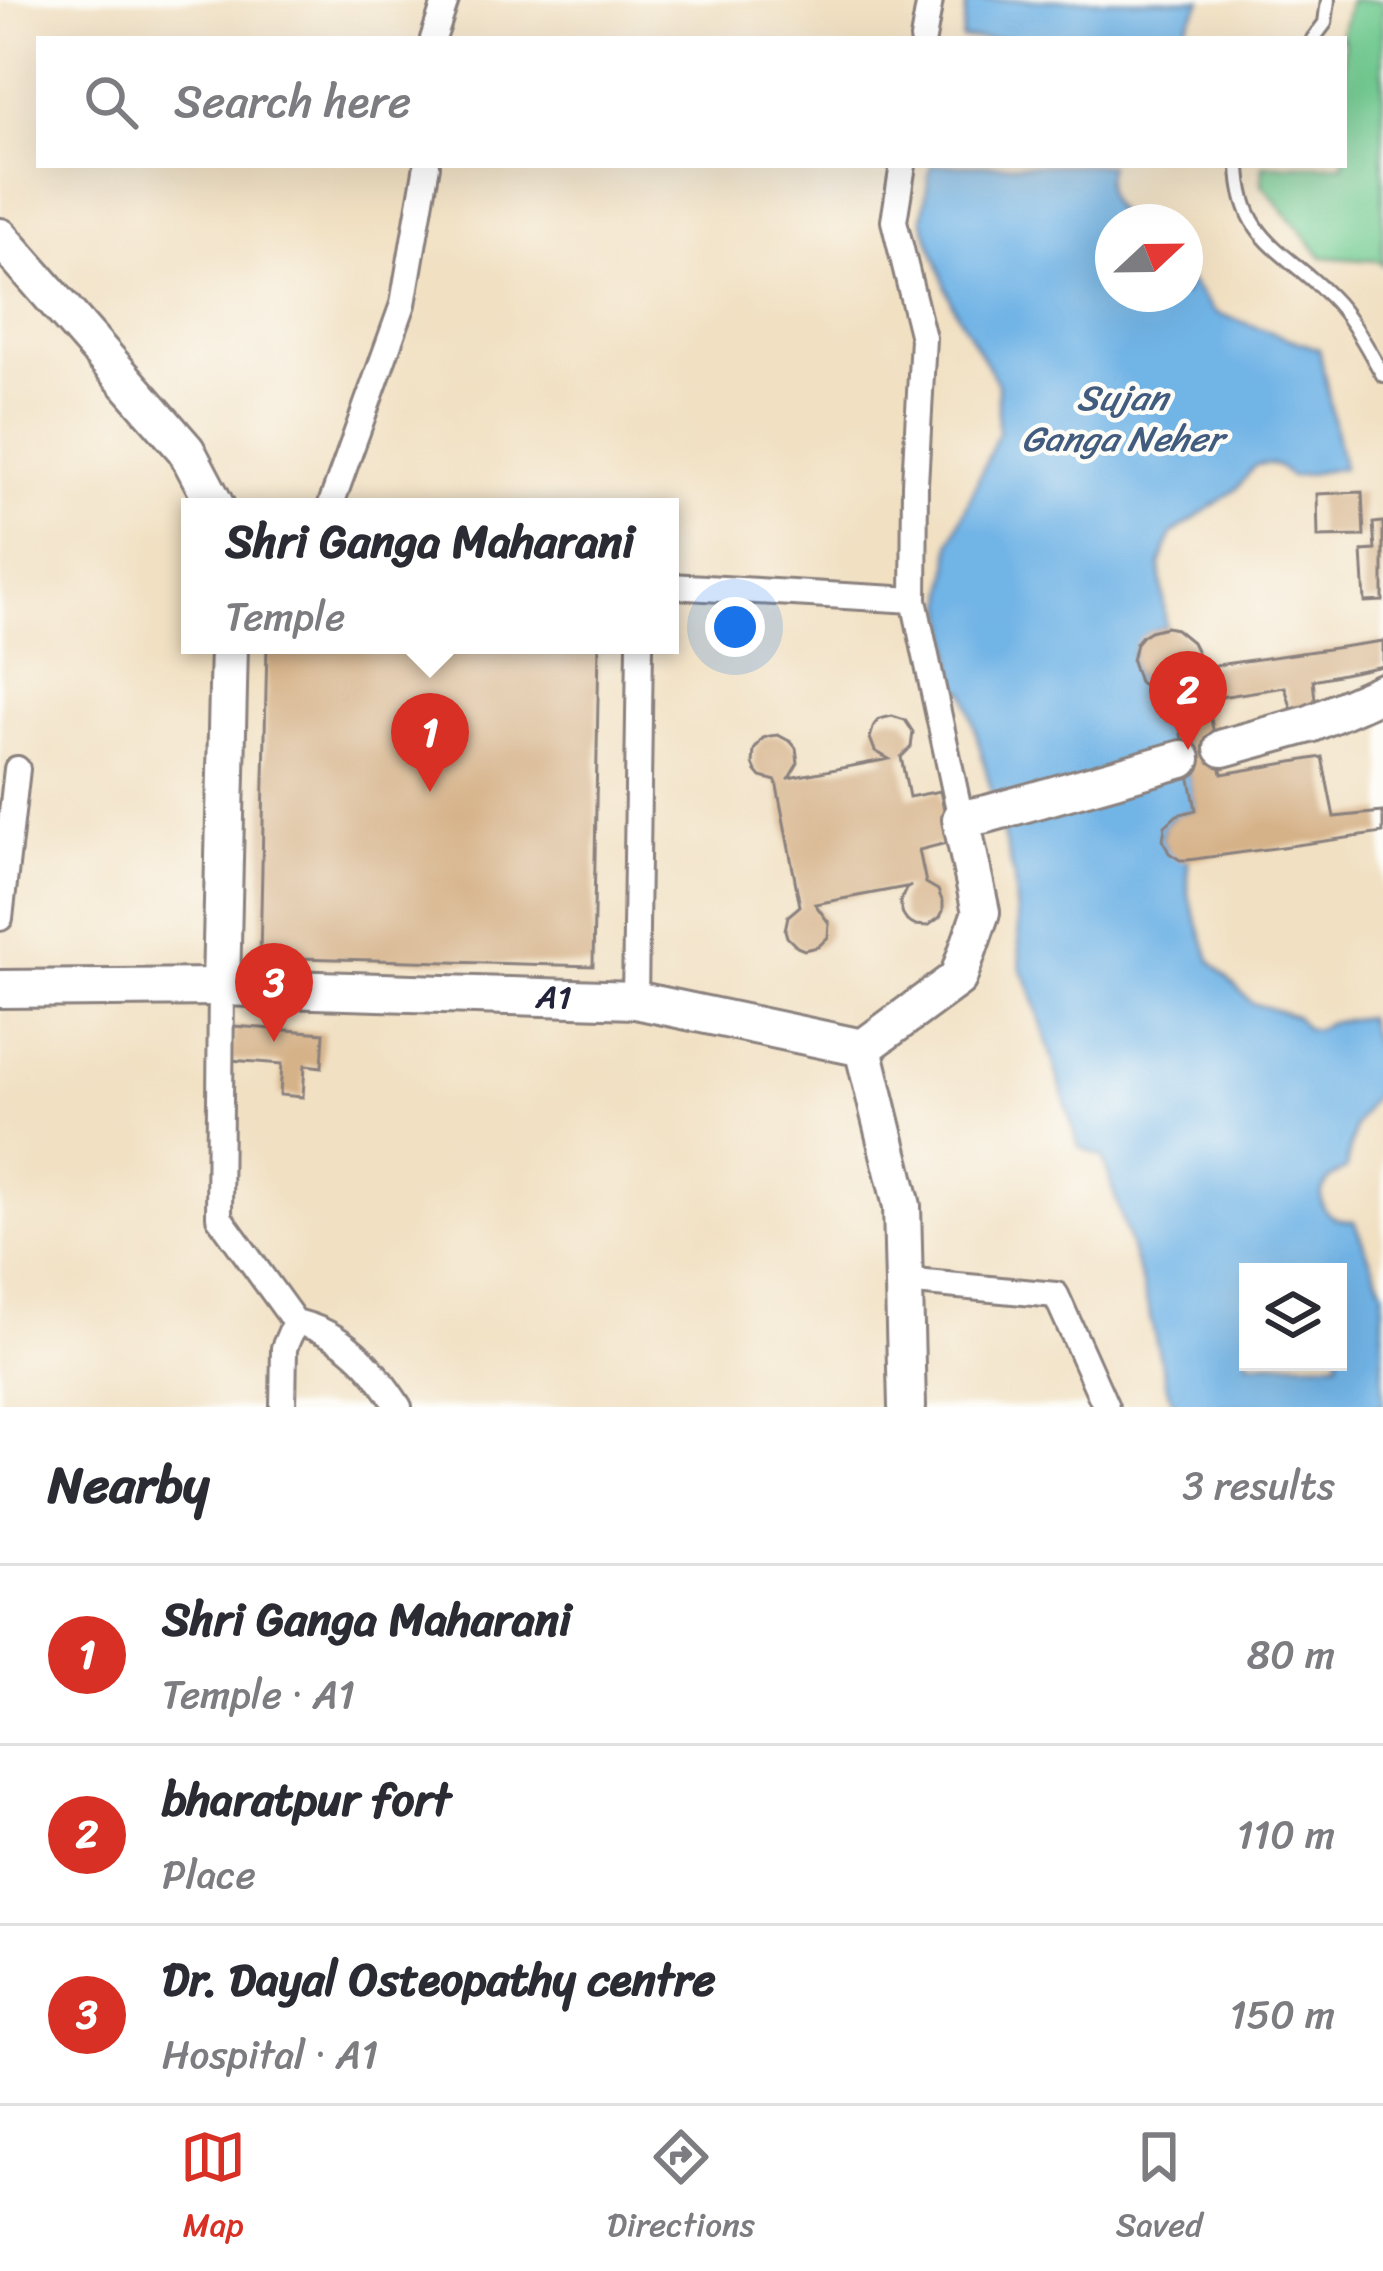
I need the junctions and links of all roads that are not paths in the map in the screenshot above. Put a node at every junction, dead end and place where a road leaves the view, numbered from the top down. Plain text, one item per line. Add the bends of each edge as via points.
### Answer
1 (446, 0) edge
2 (930, 0) edge
3 (1328, 0) edge
4 (434, 36) edge
5 (924, 36) edge
6 (1315, 36) edge
7 (426, 168) edge
8 (903, 168) edge
9 (1238, 168) edge
10 (0, 237) edge
11 (1383, 375) edge
12 (211, 498) edge
13 (333, 498) edge
14 (679, 587) edge
15 (914, 600) junction
16 (229, 654) edge
17 (640, 654) edge
18 (1383, 692) edge
19 (1223, 748) dead end
20 (1182, 760) dead end
21 (17, 769) dead end
22 (974, 816) junction
23 (0, 918) edge
24 (220, 987) junction
25 (0, 989) edge
26 (635, 1000) junction
27 (863, 1048) junction
28 (904, 1281) junction
29 (295, 1322) junction
30 (283, 1407) edge
31 (399, 1407) edge
32 (907, 1407) edge
33 (1106, 1407) edge

1 - 4 street
2 - 5 street
3 - 6 lane
7 - 13 street via 403,304
8 - 15 street via 894,220 923,338
9 - 11 lane via 1252,223 1331,297
10 - 12 main road via 186,450
14 - 15 street
15 - 22 street
16 - 24 main road
17 - 26 street
18 - 19 main road via 1310,724
20 - 22 main road
21 - 23 street
22 - 27 main road via 981,911 958,978
24 - 25 main road, A1
24 - 26 main road, A1
24 - 29 street via 219,1216
26 - 27 main road, A1
27 - 28 main road via 902,1206
28 - 32 main road
28 - 33 street via 1056,1294
29 - 30 street via 284,1348
29 - 31 street via 359,1353

